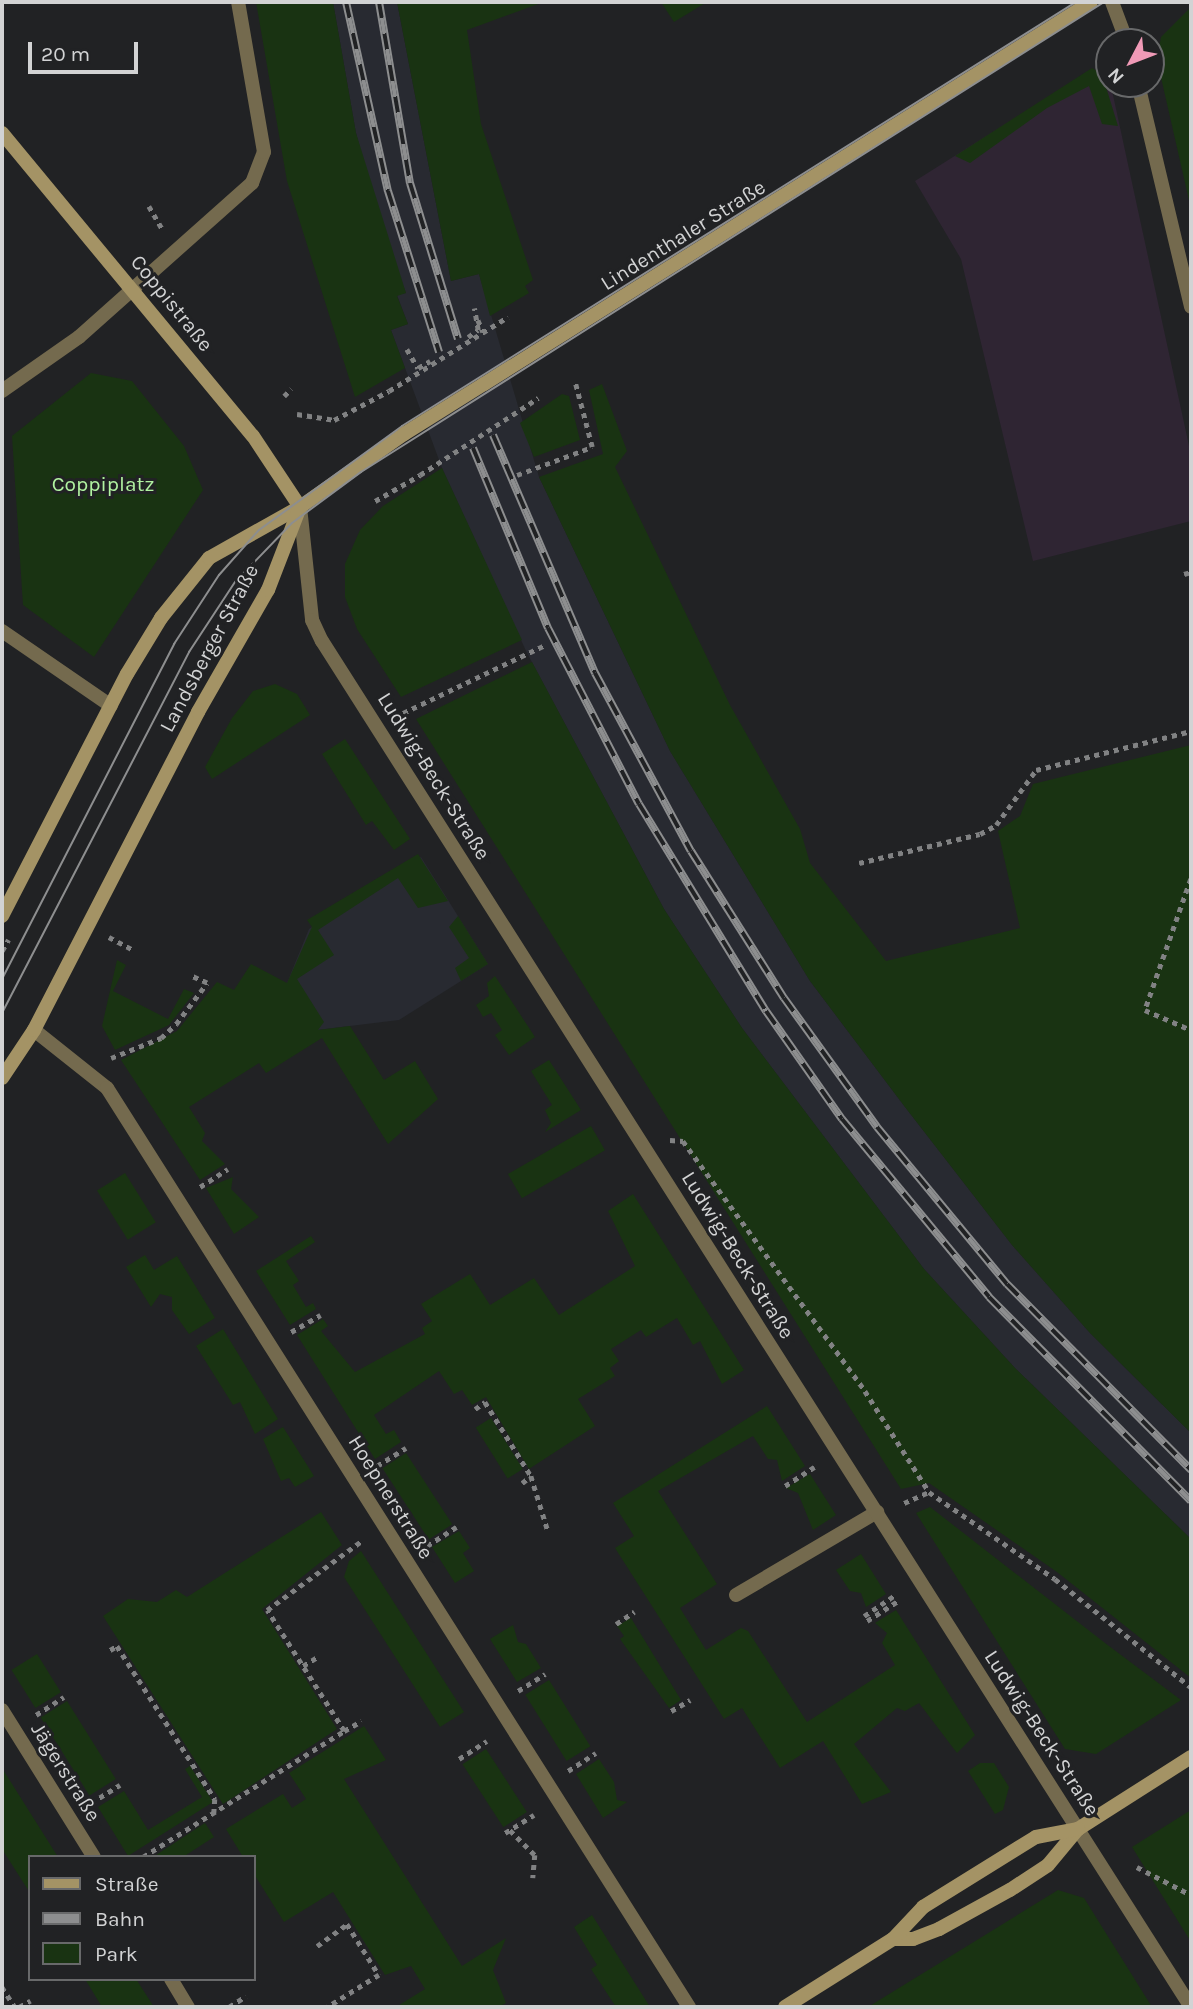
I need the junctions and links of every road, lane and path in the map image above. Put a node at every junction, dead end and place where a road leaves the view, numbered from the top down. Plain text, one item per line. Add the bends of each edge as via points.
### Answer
1 (238, 2) edge
2 (1091, 2) edge
3 (1112, 2) edge
4 (1122, 28) edge
5 (1141, 98) edge
6 (2, 133) edge
7 (134, 287) junction
8 (1191, 307) edge
9 (508, 317) dead end
10 (483, 332) junction
11 (468, 337) dead end
12 (430, 360) dead end
13 (416, 374) junction
14 (575, 383) dead end
15 (291, 389) dead end
16 (2, 391) edge
17 (284, 396) dead end
18 (538, 398) dead end
19 (297, 414) dead end
20 (517, 475) dead end
21 (375, 501) dead end
22 (300, 507) junction
23 (1191, 572) edge
24 (1184, 574) dead end
25 (2, 631) edge
26 (545, 645) dead end
27 (111, 706) junction
28 (403, 713) dead end
29 (1191, 730) edge
30 (859, 863) dead end
31 (1191, 879) edge
32 (2, 916) edge
33 (109, 937) dead end
34 (8, 940) dead end
35 (133, 950) dead end
36 (2, 951) edge
37 (191, 976) dead end
38 (34, 1030) junction
39 (1191, 1030) edge
40 (111, 1058) dead end
41 (2, 1078) edge
42 (648, 1153) junction
43 (228, 1169) dead end
44 (196, 1189) dead end
45 (320, 1315) dead end
46 (288, 1334) dead end
47 (475, 1409) dead end
48 (406, 1448) dead end
49 (814, 1467) dead end
50 (373, 1469) dead end
51 (531, 1476) junction
52 (522, 1483) dead end
53 (785, 1486) dead end
54 (929, 1492) junction
55 (904, 1503) dead end
56 (877, 1512) junction
57 (456, 1527) dead end
58 (548, 1531) dead end
59 (362, 1541) dead end
60 (423, 1548) dead end
61 (736, 1595) dead end
62 (895, 1595) dead end
63 (898, 1601) dead end
64 (634, 1612) dead end
65 (616, 1624) dead end
66 (110, 1650) dead end
67 (319, 1656) dead end
68 (303, 1666) junction
69 (545, 1674) dead end
70 (1191, 1687) edge
71 (514, 1693) dead end
72 (64, 1697) dead end
73 (690, 1700) dead end
74 (2, 1710) edge
75 (671, 1712) dead end
76 (36, 1715) dead end
77 (361, 1721) dead end
78 (344, 1731) junction
79 (487, 1741) dead end
80 (596, 1753) dead end
81 (1191, 1757) edge
82 (459, 1759) dead end
83 (565, 1773) dead end
84 (120, 1786) dead end
85 (91, 1803) dead end
86 (214, 1814) junction
87 (534, 1815) dead end
88 (1078, 1829) junction
89 (93, 1855) edge
90 (145, 1855) edge
91 (1137, 1867) dead end
92 (533, 1878) dead end
93 (1191, 1895) edge
94 (893, 1939) junction
95 (317, 1946) dead end
96 (172, 1981) edge
97 (2, 1987) edge
98 (246, 1996) dead end
99 (30, 2001) dead end
100 (17, 2007) edge
101 (188, 2007) edge
102 (229, 2007) edge
103 (328, 2007) edge
104 (689, 2007) edge
105 (785, 2007) edge
106 (1191, 2007) edge

1 - 7 street via 264,152 252,183
2 - 22 main road, Lindenthaler Straße, bridge via 404,434
3 - 4 street
5 - 8 street
6 - 7 main road, Coppistraße
7 - 16 street via 79,337
7 - 22 main road, Coppistraße via 253,436
9 - 10 path, bridge
10 - 11 path via 474,308 478,330
10 - 13 path, bridge
12 - 13 path via 418,368 407,349
13 - 19 path, bridge via 334,420
14 - 20 path via 592,447
15 - 17 path
18 - 21 path, bridge
22 - 27 main road, Landsberger Straße via 209,558 161,618
22 - 38 main road, Landsberger Straße via 268,590 198,712
22 - 42 street, Ludwig-Beck-Straße via 312,620 322,641
23 - 24 path
25 - 27 street
26 - 28 path
27 - 32 main road, Landsberger Straße
29 - 30 path via 1036,770 996,825 980,834
31 - 39 path via 1145,1010
33 - 35 path
34 - 36 path
37 - 40 path via 207,983 176,1024 161,1038
38 - 41 main road, Landsberger Straße
38 - 104 street, Hoepnerstraße via 107,1088
42 - 54 path via 673,1138 683,1140 864,1391
42 - 56 street, Ludwig-Beck-Straße
43 - 44 path
45 - 46 path
47 - 51 path via 485,1402
48 - 50 path
49 - 53 path
51 - 52 path
51 - 58 path
54 - 55 path
54 - 70 path via 1055,1579
56 - 61 street
56 - 88 street, Ludwig-Beck-Straße
57 - 60 path
59 - 68 path via 267,1610
62 - 63 path via 866,1618
64 - 65 path
66 - 86 path via 117,1646 215,1799
67 - 68 path
68 - 78 path
69 - 71 path
72 - 76 path
73 - 75 path
74 - 89 street, Jägerstraße
77 - 78 path
78 - 86 path
79 - 82 path
80 - 83 path
81 - 88 main road
84 - 85 path
86 - 90 path
87 - 92 path via 508,1832 534,1855
88 - 94 main road via 1036,1837 923,1906
88 - 94 main road via 1048,1866 1010,1890 939,1929 913,1939
88 - 106 street, Ludwig-Beck-Straße
91 - 93 path
94 - 105 main road
95 - 103 path via 347,1924 379,1975
96 - 101 street
97 - 100 path
98 - 102 path
99 - 100 path

